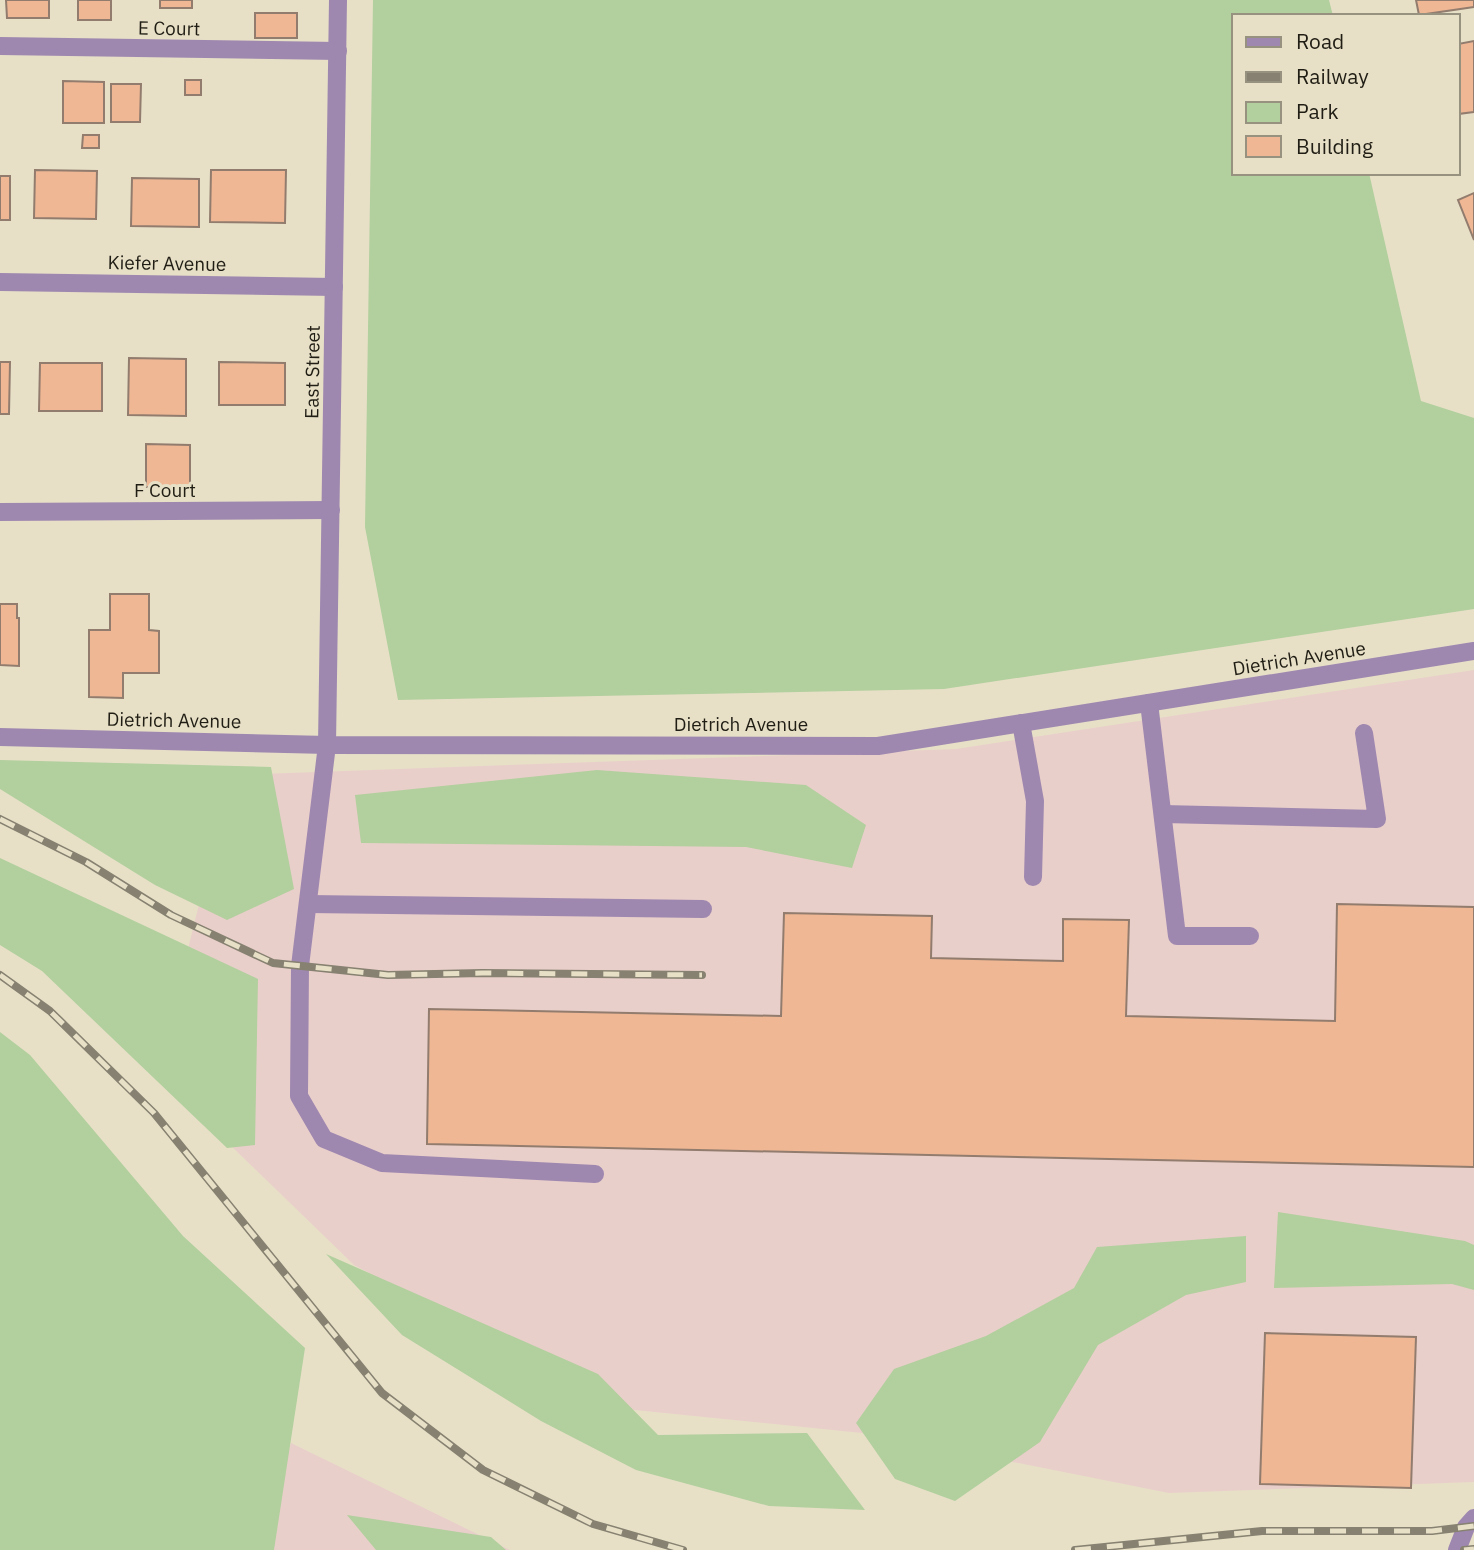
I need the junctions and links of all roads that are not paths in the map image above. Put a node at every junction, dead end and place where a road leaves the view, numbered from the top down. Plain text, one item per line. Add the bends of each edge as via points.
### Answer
1 (338, 0) edge
2 (0, 46) edge
3 (338, 51) junction
4 (0, 282) edge
5 (334, 287) junction
6 (331, 510) junction
7 (0, 512) edge
8 (1474, 651) edge
9 (1149, 703) junction
10 (1021, 723) junction
11 (1364, 733) dead end
12 (0, 737) edge
13 (327, 745) junction
14 (1163, 814) junction
15 (1032, 877) dead end
16 (308, 904) junction
17 (703, 909) dead end
18 (1250, 936) dead end
19 (595, 1174) dead end
20 (1474, 1518) edge
21 (1457, 1550) edge

1 - 3 street, East Street
2 - 3 street, E Court
3 - 5 street, East Street
4 - 5 street, Kiefer Avenue
5 - 6 street, East Street
6 - 7 street, F Court
6 - 13 street, East Street
8 - 9 street, Dietrich Avenue
9 - 10 street, Dietrich Avenue
9 - 14 street
10 - 13 street, Dietrich Avenue via 878,746
10 - 15 street via 1035,801
11 - 14 street via 1377,819
12 - 13 street, Dietrich Avenue
13 - 16 street, East Street
14 - 18 street via 1177,936
16 - 17 street
16 - 19 street, East Street via 300,966 299,1096 324,1139 382,1163
20 - 21 street

